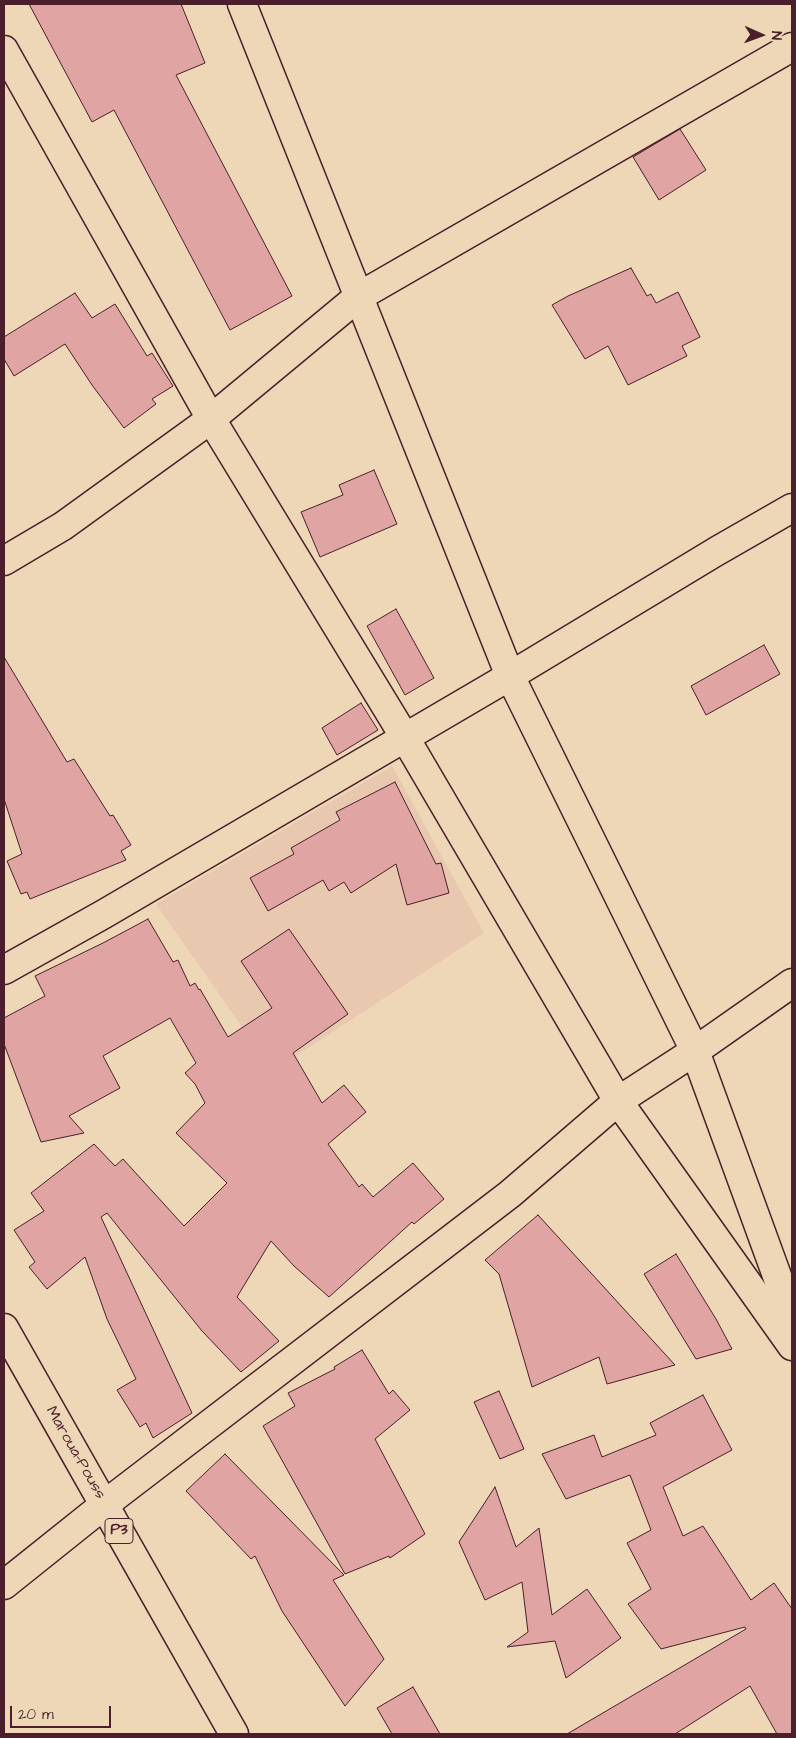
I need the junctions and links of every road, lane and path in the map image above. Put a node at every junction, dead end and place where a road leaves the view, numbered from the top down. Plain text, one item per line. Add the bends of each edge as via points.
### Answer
1 (242, 4) edge
2 (792, 47) edge
3 (4, 50) edge
4 (358, 297) junction
5 (211, 419) junction
6 (792, 508) edge
7 (4, 561) edge
8 (510, 676) junction
9 (404, 736) junction
10 (4, 970) edge
11 (792, 983) edge
12 (695, 1050) junction
13 (618, 1100) junction
14 (792, 1316) edge
15 (4, 1328) edge
16 (792, 1346) edge
17 (104, 1506) junction
18 (4, 1585) edge
19 (234, 1734) edge

1 - 4 street
2 - 4 street
3 - 5 street
4 - 5 street
4 - 8 street
5 - 7 street via 63,526
5 - 9 street
6 - 8 street
8 - 9 street
8 - 12 street
9 - 10 street
9 - 13 street
11 - 12 street
12 - 13 street
12 - 14 street
13 - 16 street
13 - 17 street via 510,1194
15 - 17 street, Maroua-Pouss / P3
17 - 18 street
17 - 19 street, Maroua-Pouss / P3

